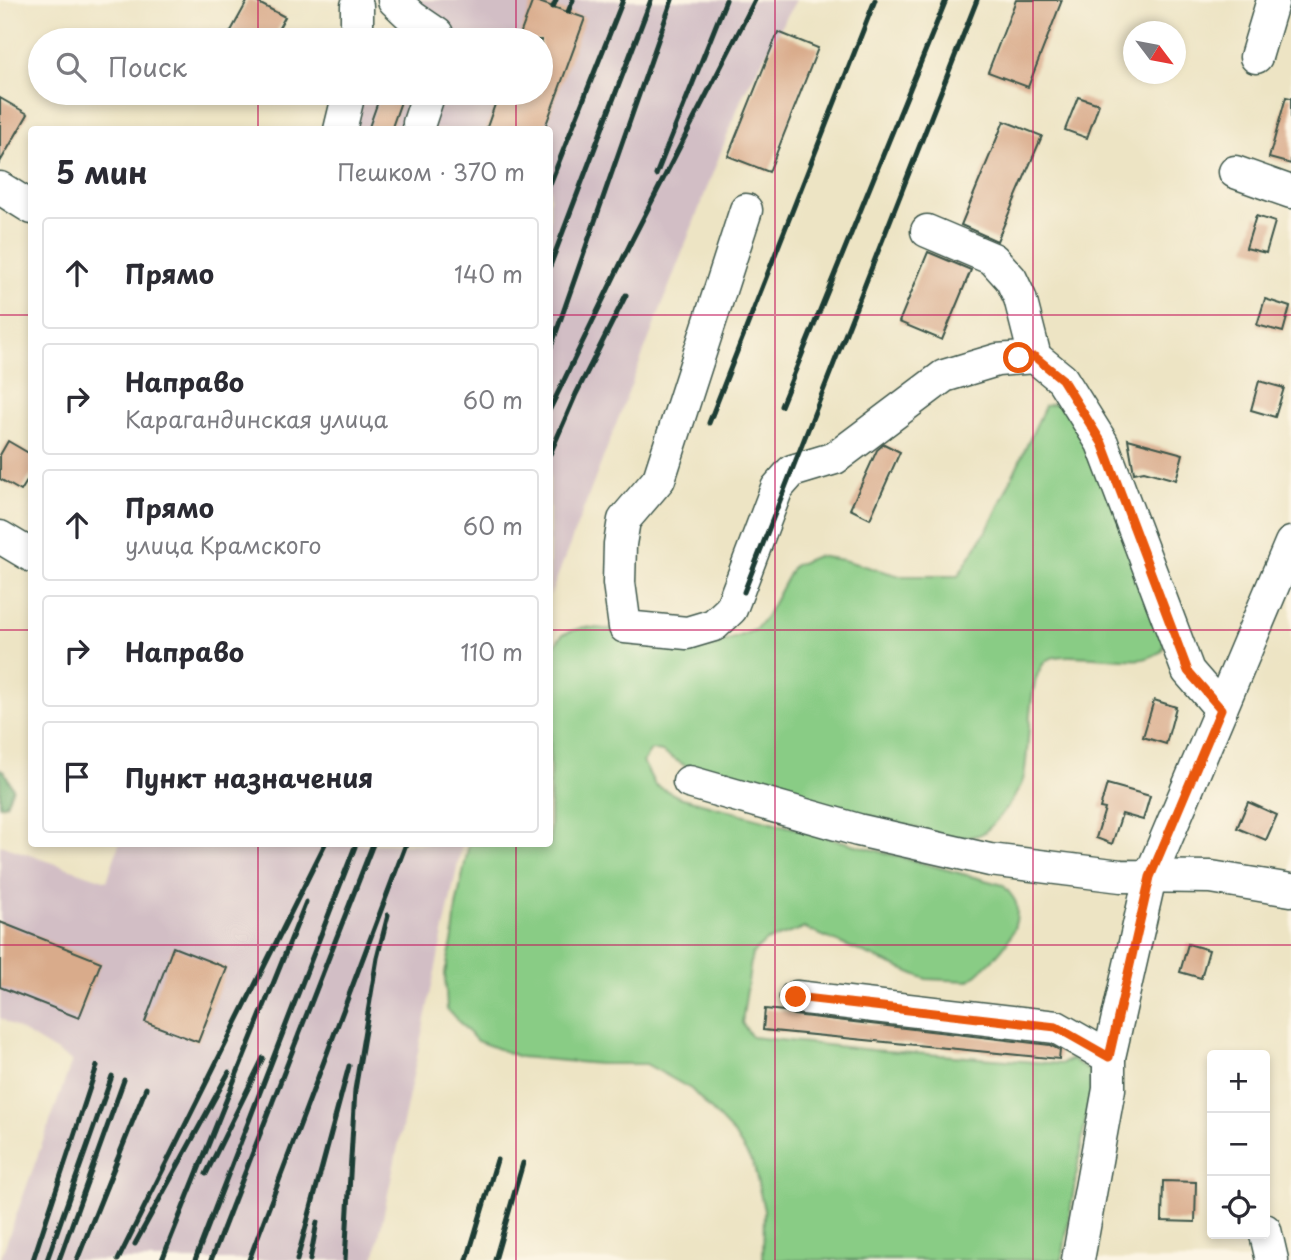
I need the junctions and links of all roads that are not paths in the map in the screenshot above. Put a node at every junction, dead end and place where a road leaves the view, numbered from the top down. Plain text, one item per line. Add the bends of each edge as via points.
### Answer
1 (394, 0) edge
2 (1273, 0) edge
3 (356, 2) edge
4 (357, 28) edge
5 (428, 28) edge
6 (1256, 57) dead end
7 (346, 105) edge
8 (425, 105) edge
9 (419, 123) dead end
10 (341, 126) edge
11 (1235, 172) dead end
12 (0, 188) edge
13 (1291, 192) edge
14 (28, 206) edge
15 (746, 210) dead end
16 (928, 231) dead end
17 (1035, 357) junction
18 (0, 537) edge
19 (1291, 543) edge
20 (28, 554) edge
21 (1221, 709) junction
22 (689, 782) dead end
23 (1150, 877) junction
24 (1291, 890) edge
25 (796, 997) dead end
26 (1109, 1057) junction
27 (1267, 1239) edge
28 (1078, 1260) edge
29 (1272, 1260) edge

1 - 5 street
2 - 6 street
3 - 4 street
7 - 10 street
8 - 9 street
11 - 13 street
12 - 14 street
15 - 17 street via 659,479 624,520 619,583 625,627 687,633 714,625 731,609 777,488 792,471 835,458 944,376 997,360
16 - 17 street via 993,258 1012,279
17 - 21 street via 1062,379 1102,443 1188,671
18 - 20 street
19 - 21 street
21 - 23 street
22 - 23 street via 858,830 990,860
23 - 24 street via 1211,877
23 - 26 street
25 - 26 street via 1056,1027
26 - 28 street via 1110,1089
27 - 29 street

